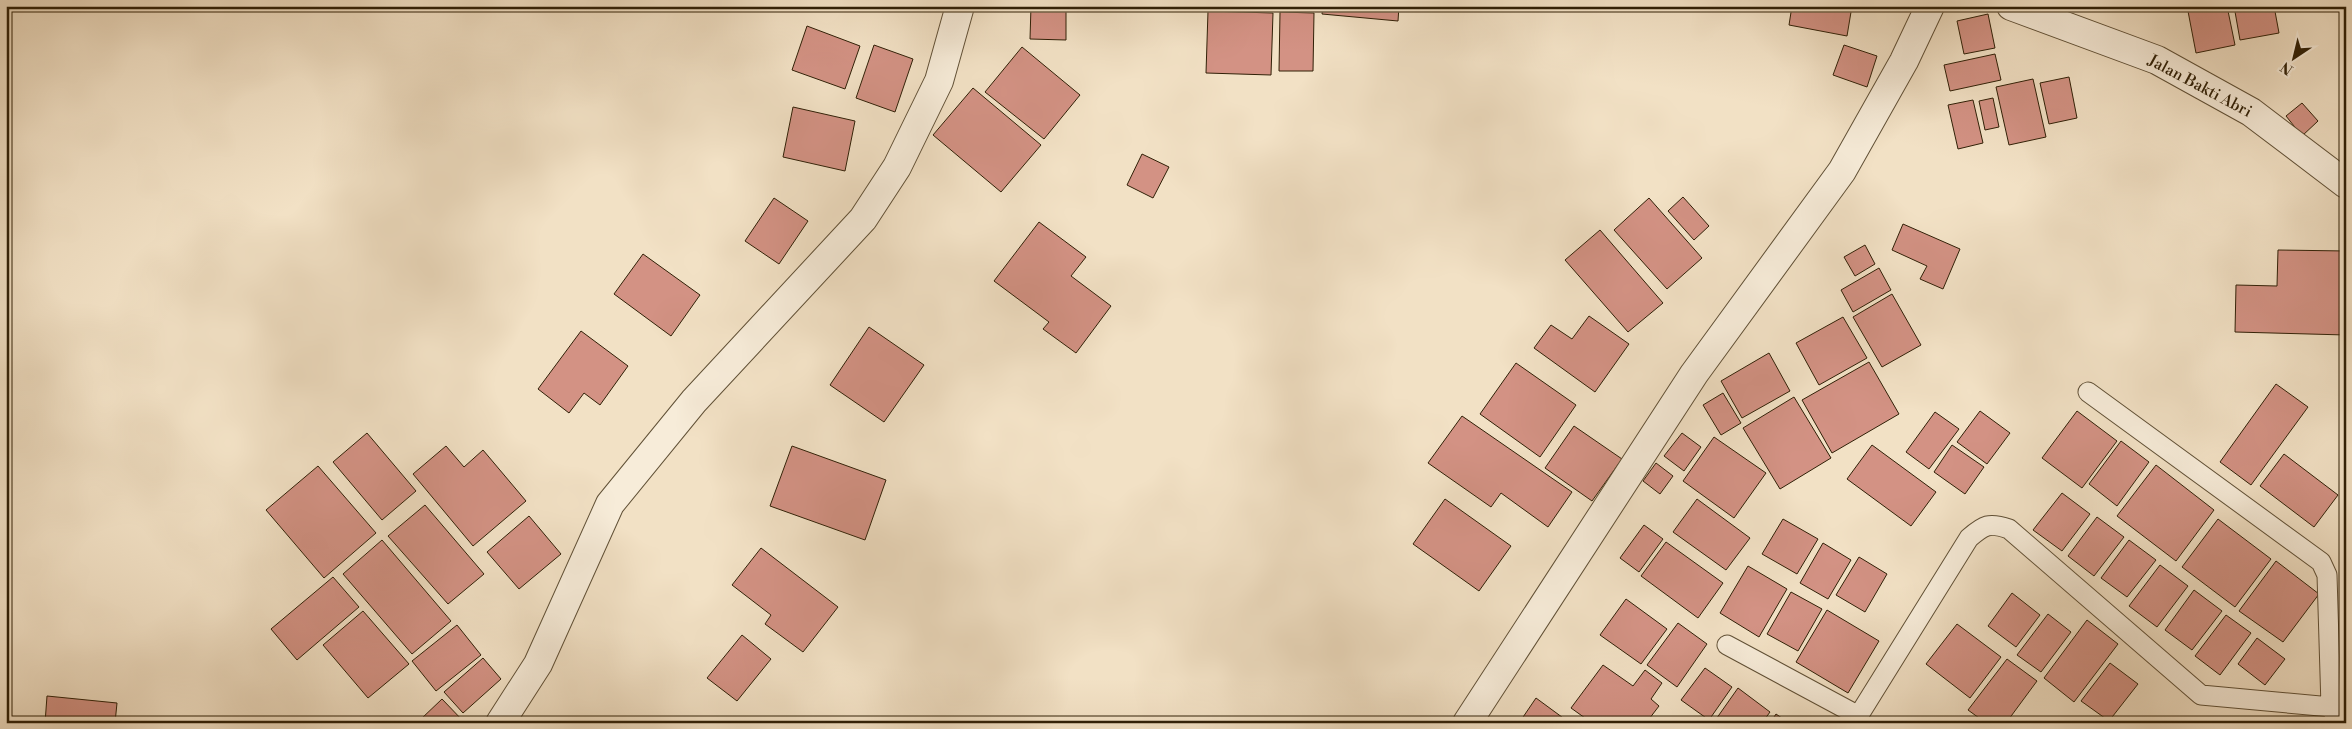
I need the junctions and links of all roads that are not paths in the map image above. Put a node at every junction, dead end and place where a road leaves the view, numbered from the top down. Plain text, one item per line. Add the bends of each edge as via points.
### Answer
1 (960, 6) edge
2 (1930, 6) edge
3 (2010, 6) edge
4 (2346, 184) edge
5 (2088, 392) dead end
6 (1727, 645) dead end
7 (2335, 715) edge
8 (1855, 719) edge
9 (500, 723) edge
10 (1467, 723) edge

1 - 9 street via 938,81 897,167 863,220 694,401 610,504 538,664
2 - 10 street via 1904,61 1842,171 1694,374
3 - 4 street, Jalan Bakti Abri via 2157,60 2251,112
5 - 7 lane via 2321,562 2327,575
6 - 8 lane
7 - 8 lane via 2202,695 2008,529 1995,524 1981,527 1969,538

